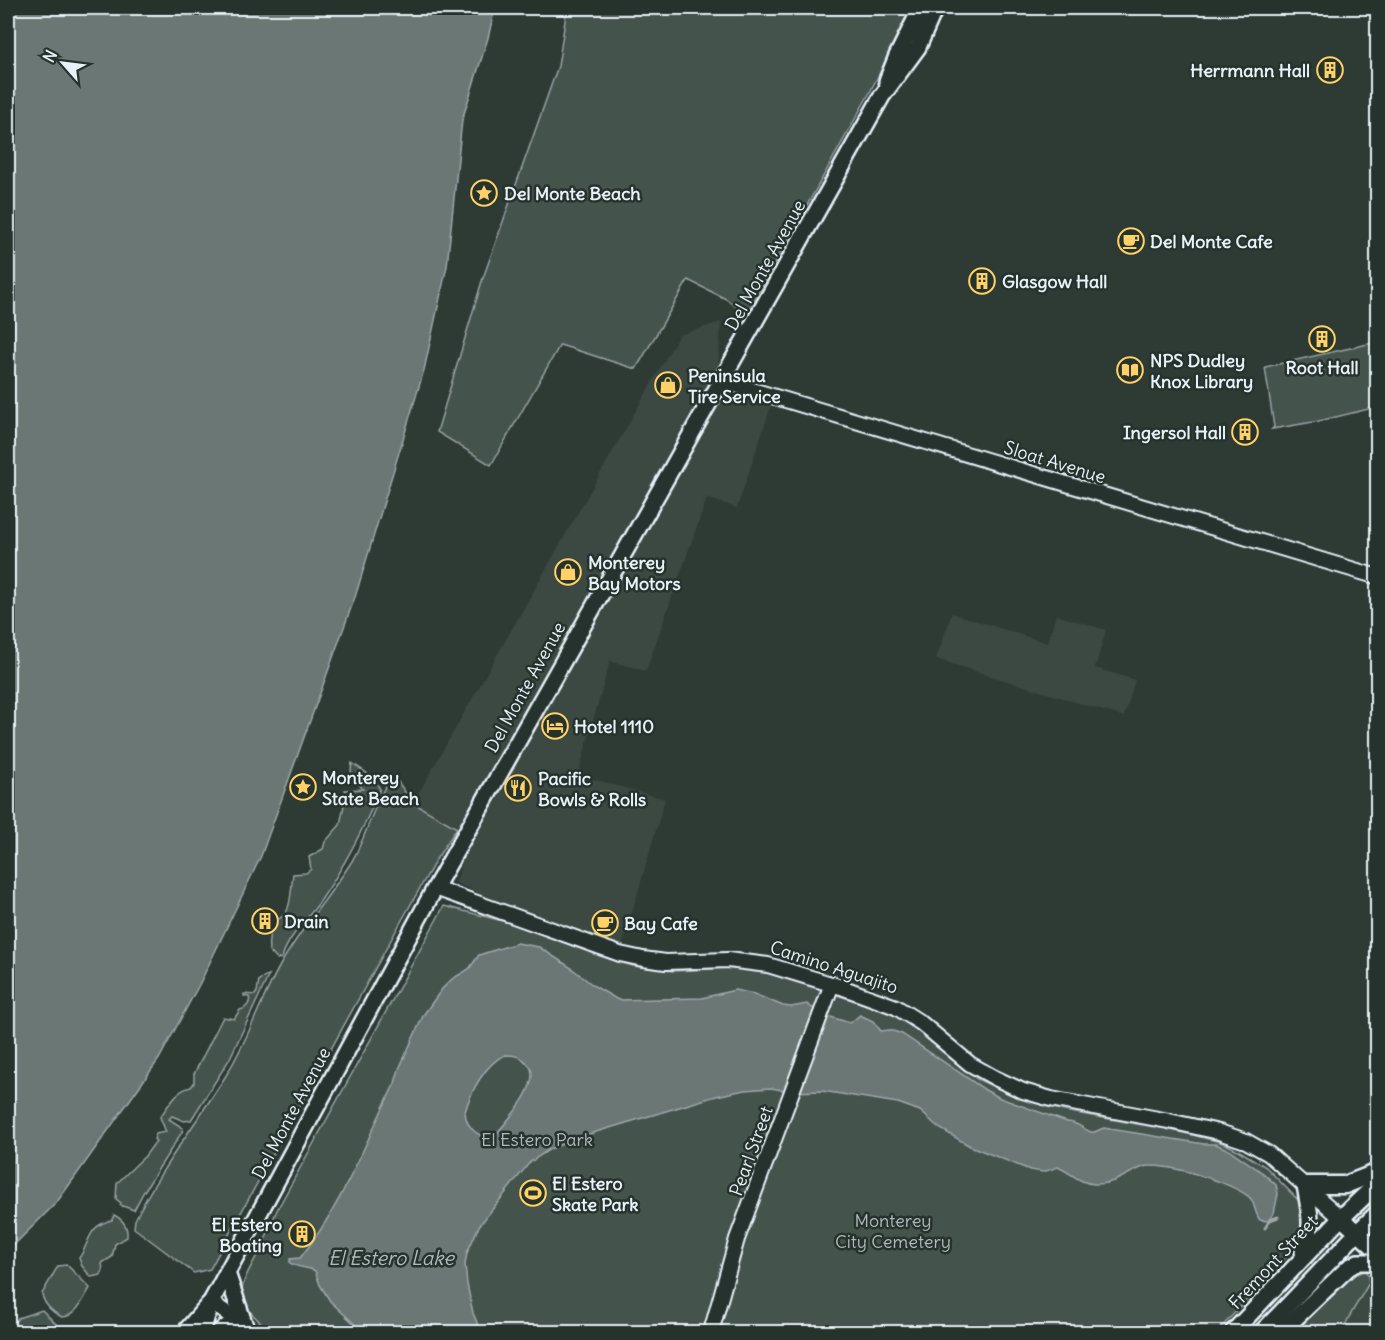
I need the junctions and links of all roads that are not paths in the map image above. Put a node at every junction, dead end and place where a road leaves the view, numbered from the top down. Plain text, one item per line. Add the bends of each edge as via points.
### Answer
1 (921, 8) edge
2 (935, 8) edge
3 (882, 96) junction
4 (722, 381) junction
5 (1377, 577) edge
6 (435, 888) junction
7 (832, 984) junction
8 (1377, 1172) edge
9 (1377, 1183) edge
10 (1305, 1185) junction
11 (1377, 1213) edge
12 (1341, 1218) junction
13 (1357, 1233) junction
14 (1377, 1251) edge
15 (1377, 1262) edge
16 (1297, 1264) junction
17 (227, 1273) junction
18 (212, 1302) junction
19 (245, 1326) edge
20 (185, 1332) edge
21 (202, 1332) edge
22 (219, 1332) edge
23 (711, 1332) edge
24 (1233, 1332) edge
25 (1262, 1332) edge
26 (1281, 1332) edge

1 - 3 main road, Del Monte Avenue
2 - 3 main road, Del Monte Avenue via 918,47
3 - 4 main road, Del Monte Avenue
4 - 5 street, Sloat Avenue
4 - 6 main road, Del Monte Avenue
6 - 7 street, Camino Aguajito via 620,954 666,962 752,962
6 - 17 main road, Del Monte Avenue
7 - 10 street, Camino Aguajito via 896,1007 970,1064 1011,1086 1051,1100 1232,1136 1269,1154
7 - 23 street, Pearl Street via 737,1239
8 - 10 highway via 1346,1185
9 - 12 highway
10 - 12 street, Camino Aguajito
10 - 16 main road via 1311,1230
11 - 13 highway
12 - 13 main road, Camino Aguajito
12 - 16 main road, Fremont Street
13 - 14 main road, Camino Aguajito
13 - 25 main road
15 - 26 main road via 1358,1262 1348,1268
16 - 24 main road, Fremont Street
17 - 18 main road, Del Monte Avenue
17 - 19 main road
18 - 19 street
18 - 20 main road, Del Monte Avenue
18 - 21 main road, Del Monte Avenue
19 - 22 main road

